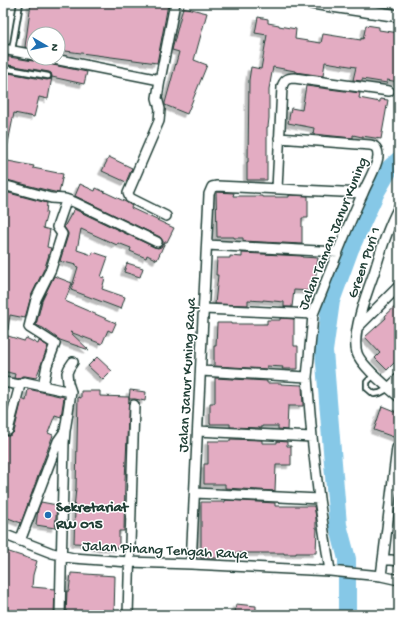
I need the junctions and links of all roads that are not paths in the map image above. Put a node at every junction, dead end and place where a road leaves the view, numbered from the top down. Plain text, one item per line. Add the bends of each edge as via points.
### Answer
1 (20, 3) edge
2 (175, 3) edge
3 (312, 3) edge
4 (399, 16) edge
5 (8, 50) edge
6 (26, 53) edge
7 (66, 61) edge
8 (3, 68) edge
9 (48, 76) dead end
10 (160, 80) junction
11 (390, 91) dead end
12 (279, 138) junction
13 (3, 185) edge
14 (277, 189) junction
15 (362, 193) junction
16 (66, 199) junction
17 (399, 207) edge
18 (166, 216) dead end
19 (157, 242) dead end
20 (207, 245) junction
21 (338, 252) junction
22 (399, 286) edge
23 (204, 309) junction
24 (313, 314) junction
25 (357, 328) junction
26 (73, 362) dead end
27 (201, 371) junction
28 (374, 375) junction
29 (307, 377) junction
30 (399, 378) edge
31 (3, 382) edge
32 (20, 385) junction
33 (42, 386) junction
34 (389, 388) junction
35 (71, 392) junction
36 (399, 397) edge
37 (134, 405) dead end
38 (8, 430) dead end
39 (65, 431) junction
40 (198, 431) junction
41 (312, 437) junction
42 (398, 448) dead end
43 (194, 493) junction
44 (319, 500) junction
45 (3, 534) edge
46 (20, 541) junction
47 (62, 556) junction
48 (383, 559) junction
49 (399, 561) edge
50 (129, 562) junction
51 (191, 564) junction
52 (333, 571) junction
53 (381, 576) junction
54 (399, 580) edge
55 (60, 615) edge
56 (128, 615) edge

1 - 5 lane
2 - 10 street
3 - 4 street
5 - 6 street
7 - 10 street
8 - 9 lane
10 - 18 street via 157,98 160,109 159,121 128,193 130,198
11 - 12 street via 286,79 282,87
12 - 14 street
12 - 15 street, Jalan Taman Janur Kuning via 375,146 377,161
13 - 16 street via 51,198
14 - 15 street
14 - 20 street, Jalan Janur Kuning Raya via 212,187 209,194
15 - 21 street, Jalan Taman Janur Kuning
16 - 19 street
16 - 33 street via 57,227 62,234 51,268 36,299 29,327 55,344
17 - 25 street, Green Puri 1 via 387,233
20 - 21 street
20 - 23 street, Jalan Janur Kuning Raya
21 - 24 street, Jalan Taman Janur Kuning
22 - 25 street
23 - 24 street
23 - 27 street, Jalan Janur Kuning Raya
24 - 29 street, Jalan Taman Janur Kuning
25 - 28 street, Green Puri 1 via 355,346 359,359
26 - 35 street via 67,373
27 - 29 street
27 - 40 street, Jalan Janur Kuning Raya
28 - 34 street, Green Puri 1
28 - 34 lane via 367,382 367,388 374,394 380,394
29 - 41 street, Jalan Taman Janur Kuning
30 - 34 street
31 - 32 street
32 - 33 street via 24,382
32 - 38 street
33 - 35 street
34 - 36 street, Green Puri 1
35 - 39 street
37 - 50 street
39 - 46 street via 58,441
39 - 47 street
40 - 41 street
40 - 43 street, Jalan Janur Kuning Raya
41 - 44 street, Jalan Taman Janur Kuning
42 - 48 street
43 - 44 street
43 - 51 street, Jalan Janur Kuning Raya
44 - 52 street, Jalan Taman Janur Kuning
45 - 46 street, Jalan Pinang Tengah Raya
46 - 47 street, Jalan Pinang Tengah Raya
47 - 50 street, Jalan Pinang Tengah Raya
47 - 55 street
48 - 49 street
48 - 53 street
50 - 51 street, Jalan Pinang Tengah Raya
50 - 56 street
51 - 52 street, Jalan Pinang Tengah Raya
52 - 53 street, Jalan Pinang Tengah Raya
53 - 54 street, Jalan Pinang Tengah Raya

